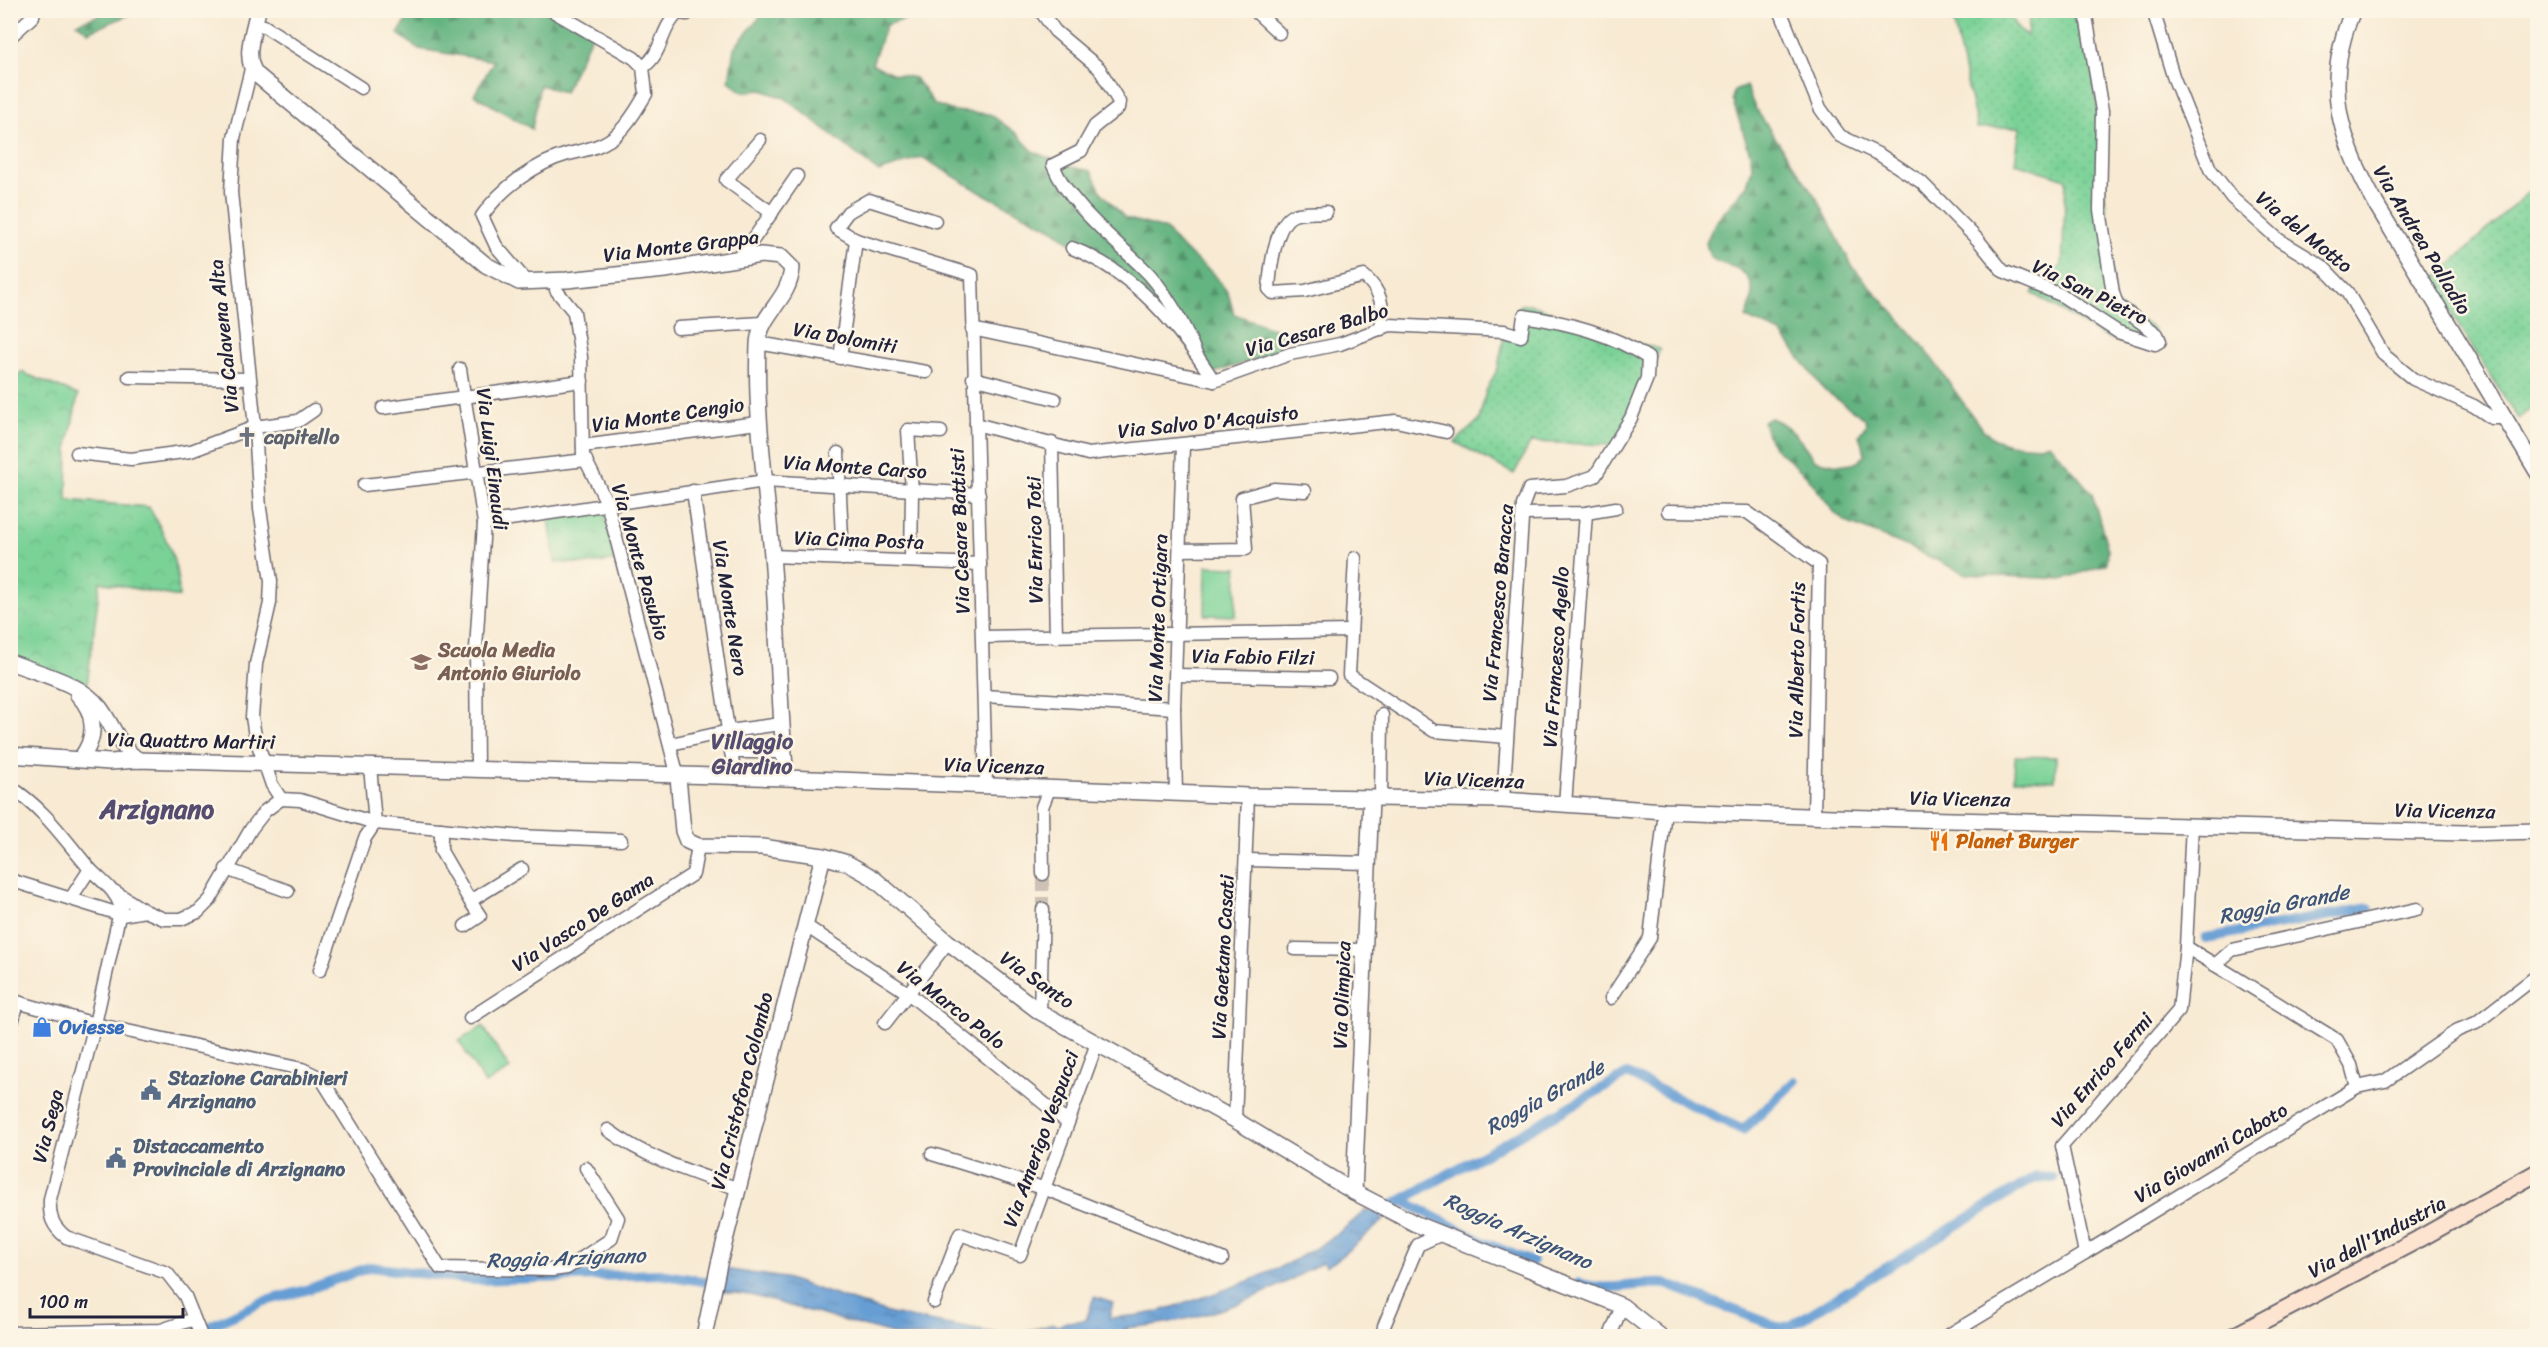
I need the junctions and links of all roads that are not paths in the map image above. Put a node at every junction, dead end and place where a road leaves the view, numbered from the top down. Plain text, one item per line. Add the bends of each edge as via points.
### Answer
1 (34, 10) edge
2 (551, 10) edge
3 (688, 10) edge
4 (1040, 10) edge
5 (1254, 10) edge
6 (1780, 10) edge
7 (2085, 10) edge
8 (2153, 10) edge
9 (2353, 10) edge
10 (257, 18) edge
11 (1279, 33) dead end
12 (10, 37) edge
13 (643, 67) junction
14 (251, 69) junction
15 (361, 88) dead end
16 (760, 140) dead end
17 (797, 176) dead end
18 (1326, 212) dead end
19 (772, 213) junction
20 (935, 221) dead end
21 (856, 240) junction
22 (1072, 248) dead end
23 (741, 257) junction
24 (526, 281) junction
25 (556, 290) dead end
26 (762, 323) junction
27 (678, 328) dead end
28 (972, 329) junction
29 (1381, 329) junction
30 (1504, 331) joint
31 (758, 344) junction
32 (1195, 352) junction
33 (840, 358) junction
34 (460, 369) dead end
35 (926, 372) dead end
36 (129, 377) dead end
37 (973, 378) junction
38 (248, 379) junction
39 (582, 381) junction
40 (1214, 381) junction
41 (465, 397) junction
42 (1055, 399) dead end
43 (383, 408) dead end
44 (314, 410) dead end
45 (2504, 418) junction
46 (757, 423) junction
47 (976, 424) junction
48 (255, 428) junction
49 (941, 432) dead end
50 (1446, 432) dead end
51 (1052, 443) junction
52 (1183, 445) junction
53 (583, 446) junction
54 (77, 453) dead end
55 (838, 453) dead end
56 (586, 460) junction
57 (476, 472) junction
58 (2538, 473) edge
59 (765, 481) junction
60 (364, 485) dead end
61 (840, 487) junction
62 (1305, 490) dead end
63 (693, 491) junction
64 (912, 491) junction
65 (979, 494) junction
66 (607, 503) junction
67 (1616, 508) dead end
68 (1668, 511) dead end
69 (1586, 513) junction
70 (1523, 514) junction
71 (484, 523) junction
72 (1180, 550) junction
73 (772, 556) junction
74 (1355, 558) dead end
75 (843, 559) junction
76 (911, 561) junction
77 (980, 564) junction
78 (1351, 631) junction
79 (1177, 634) junction
80 (983, 637) junction
81 (1056, 637) junction
82 (10, 662) edge
83 (1176, 675) junction
84 (1329, 678) dead end
85 (67, 684) junction
86 (984, 696) junction
87 (1174, 708) junction
88 (1382, 714) dead end
89 (781, 724) junction
90 (729, 731) junction
91 (1507, 737) junction
92 (671, 744) junction
93 (731, 752) junction
94 (783, 752) junction
95 (10, 755) edge
96 (80, 759) junction
97 (138, 760) junction
98 (266, 763) junction
99 (370, 766) junction
100 (477, 769) junction
101 (678, 777) junction
102 (735, 778) junction
103 (786, 778) junction
104 (986, 786) junction
105 (10, 788) edge
106 (1049, 789) junction
107 (1176, 793) junction
108 (1248, 796) junction
109 (280, 799) junction
110 (1376, 799) junction
111 (1503, 800) junction
112 (1565, 805) junction
113 (1665, 811) junction
114 (1814, 816) junction
115 (375, 823) junction
116 (2192, 825) junction
117 (441, 829) junction
118 (2538, 831) edge
119 (621, 840) dead end
120 (698, 846) junction
121 (823, 856) junction
122 (1247, 860) junction
123 (1368, 863) junction
124 (90, 869) junction
125 (226, 869) junction
126 (522, 869) dead end
127 (1043, 873) tunnel mouth
128 (10, 880) edge
129 (114, 891) junction
130 (288, 891) dead end
131 (70, 898) junction
132 (470, 901) junction
133 (1042, 909) tunnel mouth
134 (2417, 909) dead end
135 (145, 911) junction
136 (122, 915) junction
137 (465, 926) dead end
138 (806, 926) junction
139 (948, 942) junction
140 (2186, 947) junction
141 (1295, 949) dead end
142 (1365, 950) junction
143 (2215, 964) junction
144 (320, 970) dead end
145 (2538, 975) edge
146 (908, 993) junction
147 (1611, 998) dead end
148 (14, 1001) edge
149 (1040, 1012) junction
150 (470, 1018) dead end
151 (885, 1023) dead end
152 (95, 1024) junction
153 (10, 1029) edge
154 (1097, 1043) junction
155 (2356, 1088) junction
156 (1235, 1120) junction
157 (1067, 1122) junction
158 (608, 1130) dead end
159 (932, 1154) dead end
160 (586, 1167) dead end
161 (2538, 1172) edge
162 (739, 1189) junction
163 (1046, 1189) junction
164 (1354, 1192) junction
165 (1416, 1224) junction
166 (1442, 1234) junction
167 (1418, 1245) junction
168 (2085, 1252) junction
169 (1222, 1259) dead end
170 (934, 1302) dead end
171 (1622, 1306) junction
172 (194, 1319) junction
173 (10, 1333) edge
174 (201, 1336) edge
175 (704, 1336) edge
176 (1383, 1336) edge
177 (1610, 1336) edge
178 (1660, 1336) edge
179 (1947, 1336) edge
180 (2234, 1336) edge

1 - 12 street via 33,16
2 - 13 street
3 - 13 street via 687,14 678,13 670,20 658,52
4 - 32 street via 1055,31 1099,68 1117,95 1118,108 1090,133 1081,151 1053,165 1057,175 1076,203 1143,268 1187,330
5 - 11 street
6 - 7 street, Via San Pietro via 1820,108 1840,136 1880,155 1921,182 2003,271 2061,296 2118,332 2155,344 2160,341 2157,334 2117,305 2113,293 2100,210 2102,111
8 - 45 street, Via del Motto via 2173,76 2211,169 2232,198 2279,240 2322,266 2347,292 2384,355 2413,379 2492,418
9 - 45 street, Via Andrea Palladio via 2335,85 2345,143 2376,204
10 - 14 street, Via Calavena Alta
10 - 15 street
13 - 24 street via 646,94 618,134 532,170 493,201 482,216 496,246
14 - 24 street, Via Monte Grappa via 486,266 519,282
14 - 38 street, Via Calavena Alta via 234,138 231,192
16 - 19 street via 726,180
17 - 19 street
18 - 29 street via 1293,215 1283,223 1269,289 1273,293 1305,291 1364,276 1376,286 1384,306
19 - 23 street
20 - 21 street via 868,200 848,212 836,228
21 - 28 street, Via Cesare Battisti via 972,275
21 - 33 street
22 - 32 street via 1101,259 1137,286
23 - 24 street, Via Monte Grappa via 665,270
23 - 26 street, Via Monte Grappa via 781,257 792,268 790,285
25 - 39 street, Via Monte Pasubio via 574,312
26 - 27 street
26 - 31 street, Via Monte Grappa
28 - 37 street, Via Cesare Battisti
28 - 40 street
29 - 30 street, Via Cesare Balbo via 1390,325
29 - 40 street, Via Cesare Balbo via 1340,344 1290,354
30 - 70 street, Via Francesco Baracca via 1521,336 1524,316 1563,322 1624,344 1648,358 1647,378 1631,418 1595,476 1566,486 1529,489
31 - 33 street, Via Dolomiti
31 - 46 street, Via Monte Grappa
32 - 40 street
33 - 35 street, Via Dolomiti
34 - 41 street, Via Luigi Einaudi
36 - 38 street
37 - 42 street
37 - 47 street, Via Cesare Battisti
38 - 48 street, Via Calavena Alta
39 - 41 street
39 - 53 street, Via Monte Pasubio
41 - 43 street
41 - 57 street, Via Luigi Einaudi
44 - 48 street via 298,421
45 - 58 street, Via Andrea Palladio
46 - 53 street, Via Monte Cengio
46 - 59 street, Via Monte Grappa
47 - 51 street, Via Salvo D'Acquisto
47 - 65 street, Via Cesare Battisti
48 - 54 street via 191,451 131,459
48 - 98 street, Via Calavena Alta via 260,508 271,581 256,664 252,717
49 - 64 street via 908,430
50 - 52 street, Via Salvo D'Acquisto via 1396,421
51 - 52 street, Via Salvo D'Acquisto via 1088,454
51 - 81 street, Via Enrico Toti
52 - 72 street, Via Monte Ortigara
53 - 56 street, Via Monte Pasubio
55 - 61 street
56 - 57 street
56 - 66 street, Via Monte Pasubio
57 - 60 street
57 - 71 street, Via Luigi Einaudi
59 - 61 street, Via Monte Carso
59 - 63 street, Via Monte Carso
59 - 73 street, Via Monte Grappa
61 - 64 street, Via Monte Carso
61 - 75 street
62 - 72 street via 1274,489 1242,498 1246,549
63 - 66 street, Via Monte Carso
63 - 90 street, Via Monte Nero
64 - 65 street, Via Monte Carso
64 - 76 street
65 - 77 street, Via Cesare Battisti
66 - 71 street, Via Monte Carso
66 - 92 street, Via Monte Pasubio
67 - 69 street
68 - 114 street, Via Alberto Fortis via 1748,512 1819,564
69 - 70 street
69 - 112 street, Via Francesco Agello
70 - 91 street, Via Francesco Baracca
71 - 100 street, Via Luigi Einaudi via 476,649
72 - 79 street, Via Monte Ortigara
73 - 75 street, Via Cima Posta
73 - 89 street, Via Monte Grappa
74 - 78 street
75 - 76 street, Via Cima Posta
76 - 77 street, Via Cima Posta
77 - 80 street, Via Cesare Battisti
78 - 79 street
78 - 91 street via 1349,675 1434,731
79 - 81 street
79 - 83 street, Via Monte Ortigara
80 - 81 street
80 - 86 street, Via Cesare Battisti
82 - 85 street
83 - 84 street, Via Fabio Filzi
83 - 87 street, Via Monte Ortigara
85 - 96 street via 84,701 92,722 92,741
85 - 97 street via 100,708 125,751
86 - 87 street
86 - 104 street, Via Cesare Battisti
87 - 107 street, Via Monte Ortigara
88 - 110 street
89 - 90 street
89 - 94 street, Via Monte Grappa
90 - 92 street
90 - 93 street, Via Monte Nero
91 - 111 street, Via Francesco Baracca
92 - 101 street, Via Monte Pasubio
93 - 94 street
93 - 102 street, Via Monte Nero
94 - 103 street, Via Monte Grappa
95 - 96 street, Via Quattro Martiri
96 - 97 street, Via Quattro Martiri
97 - 98 street, Via Quattro Martiri
98 - 99 street, Via Quattro Martiri
98 - 109 street, Via Calavena Alta
99 - 100 street, Via Quattro Martiri
99 - 115 street
100 - 101 street, Via Quattro Martiri
101 - 102 street, Via Quattro Martiri
101 - 120 street via 683,831 687,841
102 - 103 street, Via Vicenza
103 - 104 street, Via Vicenza
104 - 106 street, Via Vicenza
105 - 124 street via 52,821
106 - 107 street, Via Vicenza
106 - 127 street via 1042,807
107 - 108 street, Via Vicenza
108 - 110 street, Via Vicenza
108 - 122 street, Via Gaetano Casati
109 - 115 street via 300,800
109 - 125 street via 265,811
110 - 111 street, Via Vicenza
110 - 123 street, Via Olimpica
111 - 112 street, Via Vicenza
112 - 113 street, Via Vicenza
113 - 114 street, Via Vicenza
113 - 147 street via 1650,938
114 - 116 street, Via Vicenza
115 - 117 street
115 - 144 street via 365,838
116 - 118 street, Via Vicenza via 2464,833
116 - 140 street, Via Enrico Fermi
117 - 119 street
117 - 132 street via 441,851
120 - 121 street, Via Santo via 762,847
120 - 150 street, Via Vasco De Gama via 693,874
121 - 138 street, Via Cristoforo Colombo
121 - 139 street, Via Santo via 847,863 872,878
122 - 123 street
122 - 156 street, Via Gaetano Casati
123 - 142 street, Via Olimpica
124 - 129 street
124 - 131 street
125 - 130 street
125 - 135 street via 210,900 198,912 164,919
126 - 132 street
128 - 131 street
129 - 135 street
129 - 136 street
131 - 136 street
132 - 137 street via 480,916
133 - 149 street
134 - 143 street via 2232,950
135 - 136 street
136 - 152 street, Via Sega
138 - 146 street, Via Marco Polo
138 - 162 street, Via Cristoforo Colombo
139 - 146 street
139 - 149 street, Via Santo
140 - 143 street
140 - 168 street, Via Enrico Fermi via 2179,1010 2062,1146
141 - 142 street
142 - 164 street, Via Olimpica
143 - 155 street via 2337,1040 2351,1065
145 - 155 street, Via Giovanni Caboto via 2476,1023 2458,1030 2385,1081
146 - 151 street
146 - 157 street, Via Marco Polo
148 - 152 street
148 - 153 street
149 - 154 street, Via Santo
152 - 160 street via 302,1069 321,1078 440,1268 567,1268 611,1239 618,1218
152 - 172 street, Via Sega via 65,1137 50,1215 56,1229 66,1237 166,1273 185,1296
154 - 156 street, Via Santo
154 - 157 street, Via Amerigo Vespucci
155 - 168 street, Via Giovanni Caboto
156 - 164 street, Via Santo
157 - 163 street, Via Amerigo Vespucci
158 - 162 street via 627,1144 678,1168
159 - 163 street
161 - 180 main road, Via dell'Industria
162 - 175 street, Via Cristoforo Colombo
163 - 169 street
163 - 170 street, Via Amerigo Vespucci via 1020,1255 960,1234
164 - 165 street, Via Santo
165 - 166 street, Via Santo
165 - 167 street via 1420,1234
166 - 167 street
166 - 171 street, Via Santo
167 - 176 street
168 - 179 street
171 - 177 street
171 - 178 street, Via Santo
172 - 173 street via 161,1330
172 - 174 street, Via Sega

